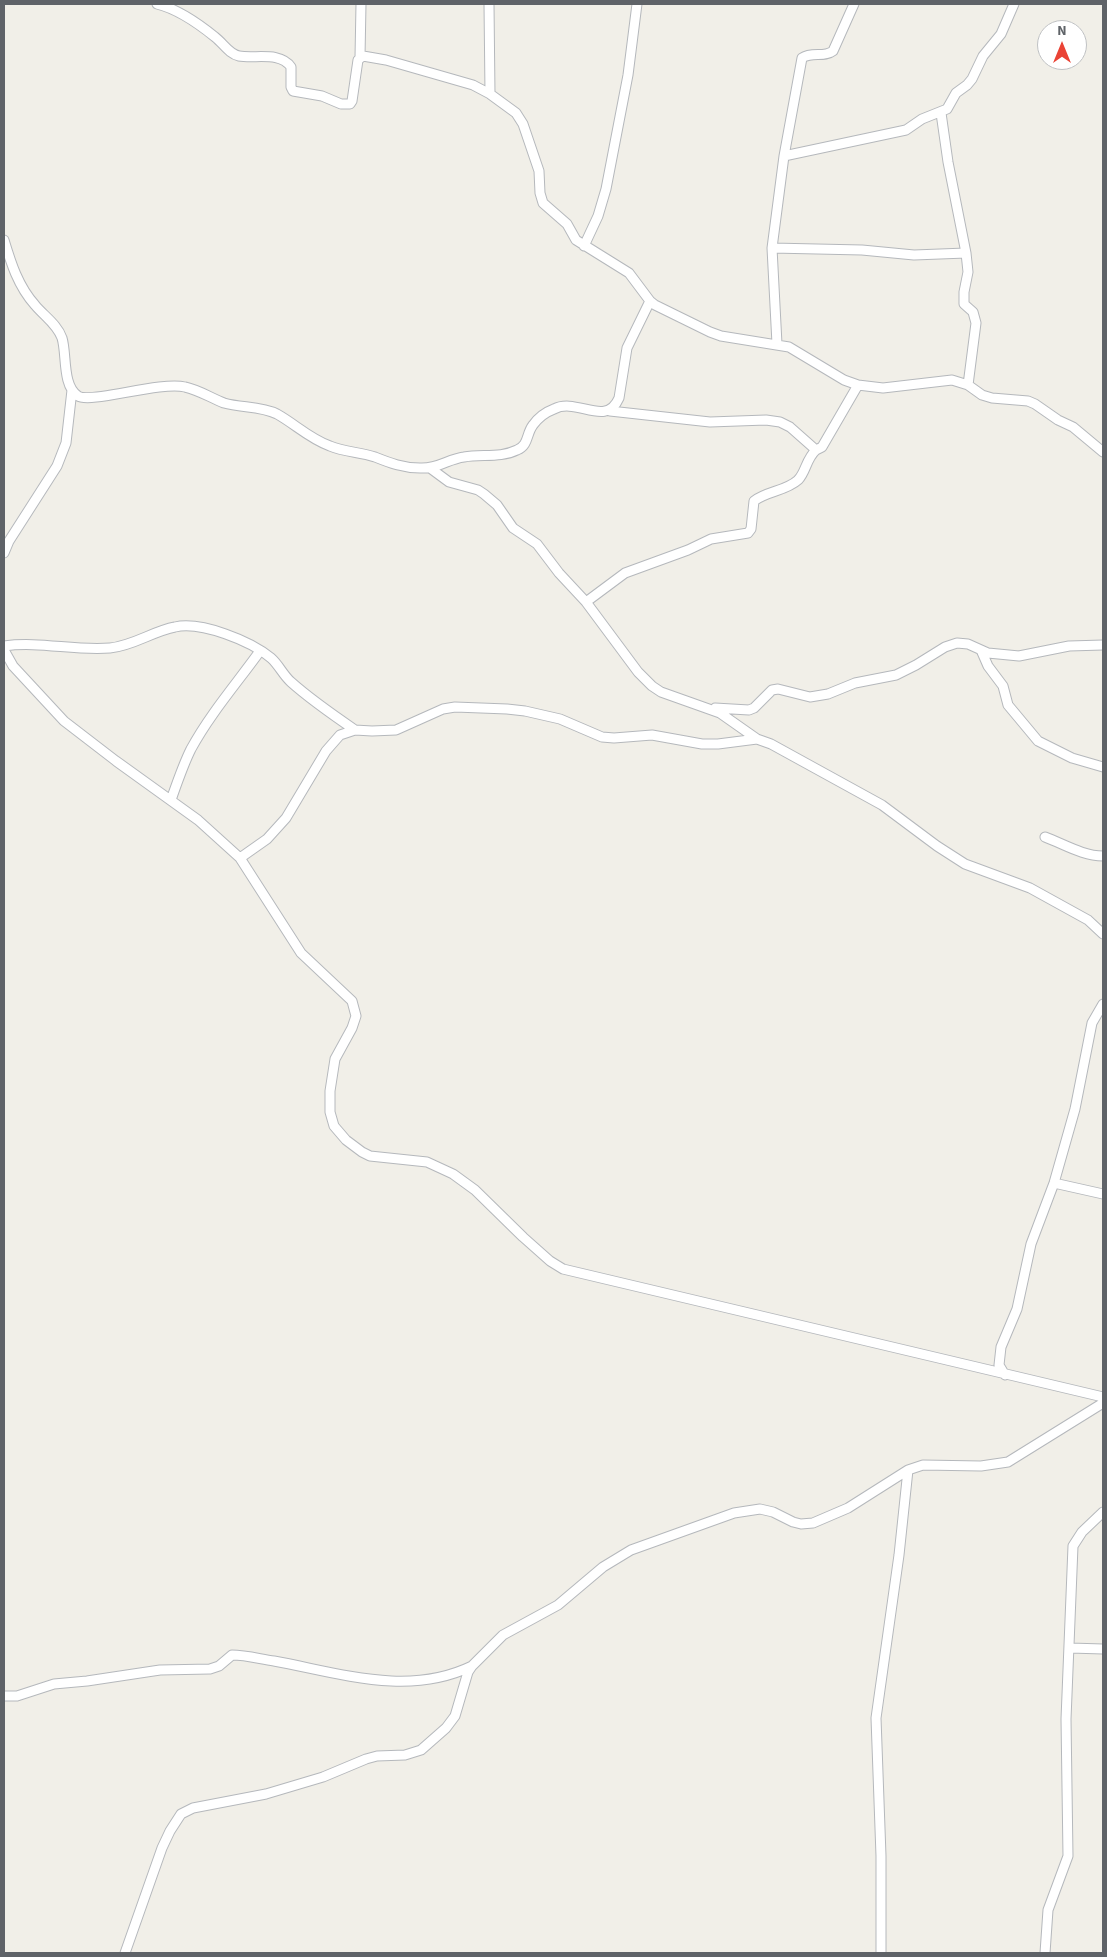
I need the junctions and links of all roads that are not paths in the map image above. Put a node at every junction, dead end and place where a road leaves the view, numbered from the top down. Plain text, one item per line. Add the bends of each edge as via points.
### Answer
1 (158, 4) edge
2 (362, 4) edge
3 (489, 4) edge
4 (637, 4) edge
5 (854, 4) edge
6 (1014, 4) edge
7 (360, 57) junction
8 (490, 94) junction
9 (941, 113) junction
10 (784, 156) junction
11 (4, 240) edge
12 (584, 246) junction
13 (772, 248) junction
14 (966, 252) junction
15 (650, 301) junction
16 (777, 344) junction
17 (858, 385) junction
18 (968, 385) junction
19 (72, 390) junction
20 (610, 411) junction
21 (816, 450) junction
22 (1103, 452) edge
23 (430, 468) junction
24 (4, 552) edge
25 (586, 602) junction
26 (1103, 645) edge
27 (981, 650) junction
28 (4, 651) edge
29 (260, 651) junction
30 (704, 707) junction
31 (355, 730) junction
32 (757, 739) junction
33 (1103, 767) edge
34 (171, 800) junction
35 (1045, 837) dead end
36 (1103, 856) edge
37 (240, 858) junction
38 (1103, 934) edge
39 (1103, 1004) edge
40 (1054, 1183) junction
41 (1103, 1194) edge
42 (1006, 1375) junction
43 (1103, 1397) edge
44 (1103, 1403) edge
45 (908, 1470) junction
46 (1103, 1512) edge
47 (1070, 1648) junction
48 (1103, 1649) edge
49 (472, 1666) junction
50 (4, 1696) edge
51 (125, 1953) edge
52 (882, 1953) edge
53 (1045, 1953) edge

1 - 7 street via 175,10 211,33 234,54 265,56 288,62 292,68 292,90 295,92 350,104 355,93 356,66
2 - 7 street
3 - 8 street
4 - 12 street via 628,75 606,189
5 - 10 street via 833,51 808,54 802,58
6 - 9 street via 972,80 956,93
7 - 8 street via 386,60 454,78
8 - 12 street via 520,118 539,170 543,203 567,224 576,240
9 - 10 street via 922,119 906,130
9 - 14 street
10 - 13 street
11 - 19 street via 24,291 62,338
12 - 15 street via 629,273
13 - 14 street via 914,255
13 - 16 street
14 - 18 street via 968,272 964,304 973,312 976,323
15 - 16 street via 710,332
15 - 20 street via 627,348 619,398
16 - 17 street via 797,350 844,380
17 - 18 street via 890,388 942,380
17 - 21 street via 822,447
18 - 22 street via 992,398 1036,404 1073,427
19 - 23 street via 78,396 90,399 152,387 184,386 224,403 268,411 329,446 373,456 400,467
19 - 24 street via 66,443 57,466
20 - 21 street via 710,422 780,422
20 - 23 street via 560,406 536,421 520,449 458,458
21 - 25 street via 807,460 799,479 754,501 748,533 711,539 625,573
23 - 25 street via 449,482 478,490 491,499 513,528 537,544
25 - 30 street via 652,686
26 - 27 street via 1069,646 1019,656
27 - 30 street via 957,643 896,675 855,683 828,694 810,697 778,689 772,690 749,710
27 - 33 street via 1003,686 1008,705 1038,742 1072,758
28 - 29 street via 23,644 112,648 176,626 191,626 208,628
28 - 34 street via 64,721
29 - 31 street via 277,663 289,680
29 - 34 street via 200,734
30 - 32 street via 720,713
31 - 32 street via 396,730 443,708 456,707 538,714 560,719 602,737 652,735 702,744
31 - 37 street via 336,738 286,818 267,838
32 - 38 street via 799,757 882,805 965,864 1030,888 1088,920
34 - 37 street
35 - 36 street via 1082,853
37 - 42 street via 301,953 345,993 355,1008 352,1028 335,1059 330,1112 334,1126 358,1150 370,1156 427,1162 453,1174 563,1269
39 - 40 street via 1092,1023 1076,1109
40 - 41 street
40 - 42 street via 1031,1244 1017,1309 1001,1347 999,1366
42 - 43 street
44 - 45 street via 1008,1462 981,1466 923,1466
45 - 49 street via 848,1508 813,1523 802,1524 773,1512 750,1510 631,1550 604,1567 558,1605 503,1635
45 - 52 street via 876,1718
46 - 47 street via 1082,1532 1074,1546
47 - 48 street
47 - 53 street via 1066,1719 1068,1856 1048,1910
49 - 50 street via 443,1677 387,1682 232,1655 210,1669 151,1671 54,1684 17,1696
49 - 51 street via 455,1716 421,1750 405,1755 377,1756 266,1794 193,1808 181,1814 162,1848

